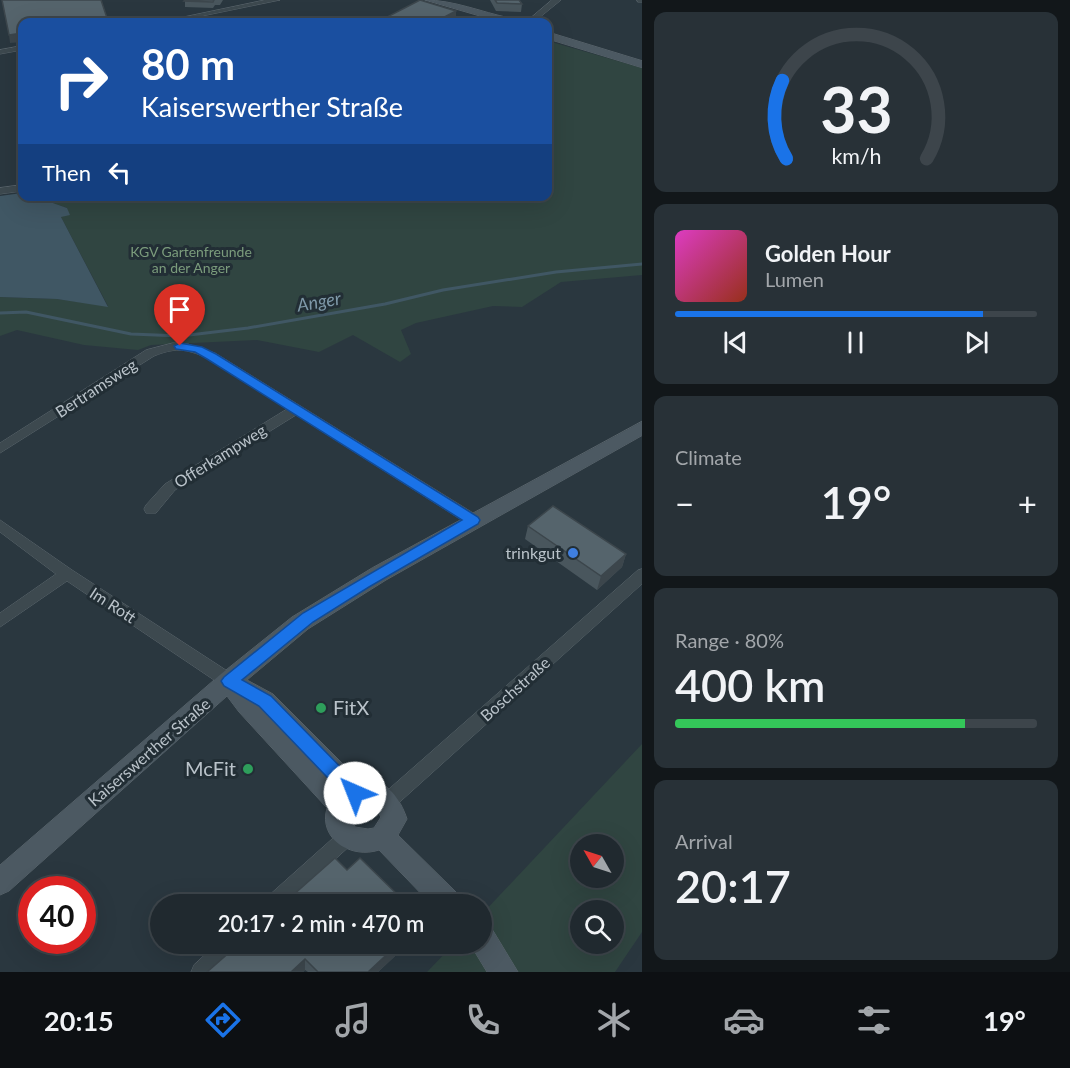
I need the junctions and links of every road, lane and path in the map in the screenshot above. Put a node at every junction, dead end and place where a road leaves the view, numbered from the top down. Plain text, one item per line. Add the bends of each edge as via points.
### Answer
1 (276, 0) edge
2 (430, 0) edge
3 (557, 0) edge
4 (467, 11) junction
5 (184, 18) edge
6 (487, 18) edge
7 (495, 18) edge
8 (536, 18) edge
9 (552, 38) edge
10 (18, 49) edge
11 (0, 52) edge
12 (641, 65) edge
13 (18, 189) edge
14 (0, 191) edge
15 (294, 410) junction
16 (642, 427) edge
17 (0, 449) edge
18 (151, 508) dead end
19 (473, 520) junction
20 (0, 525) edge
21 (67, 574) junction
22 (642, 574) edge
23 (0, 621) edge
24 (229, 681) junction
25 (347, 799) junction
26 (387, 802) junction
27 (347, 837) junction
28 (383, 837) junction
29 (0, 882) edge
30 (284, 894) edge
31 (439, 894) edge
32 (220, 954) edge
33 (492, 954) edge
34 (201, 972) edge
35 (504, 972) edge

1 - 5 street
2 - 4 street
3 - 8 street
4 - 6 street
4 - 7 street
9 - 12 street
10 - 11 street
13 - 14 street
15 - 17 street, Bertramsweg via 204,352 170,346 150,353
15 - 18 street, Offerkampweg via 170,487
15 - 19 street, Bertramsweg
16 - 19 street, Kaiserswerther Straße
19 - 24 street, Kaiserswerther Straße via 308,617
20 - 21 street, Im Rott
21 - 23 street
21 - 24 street, Im Rott
22 - 26 street, Boschstraße
24 - 25 street via 247,705
24 - 29 street, Kaiserswerther Straße
25 - 26 street via 372,792
25 - 27 street via 337,813 337,822
26 - 28 street via 394,819
27 - 28 street via 365,843
27 - 30 street
28 - 31 street
32 - 34 street
33 - 35 street

